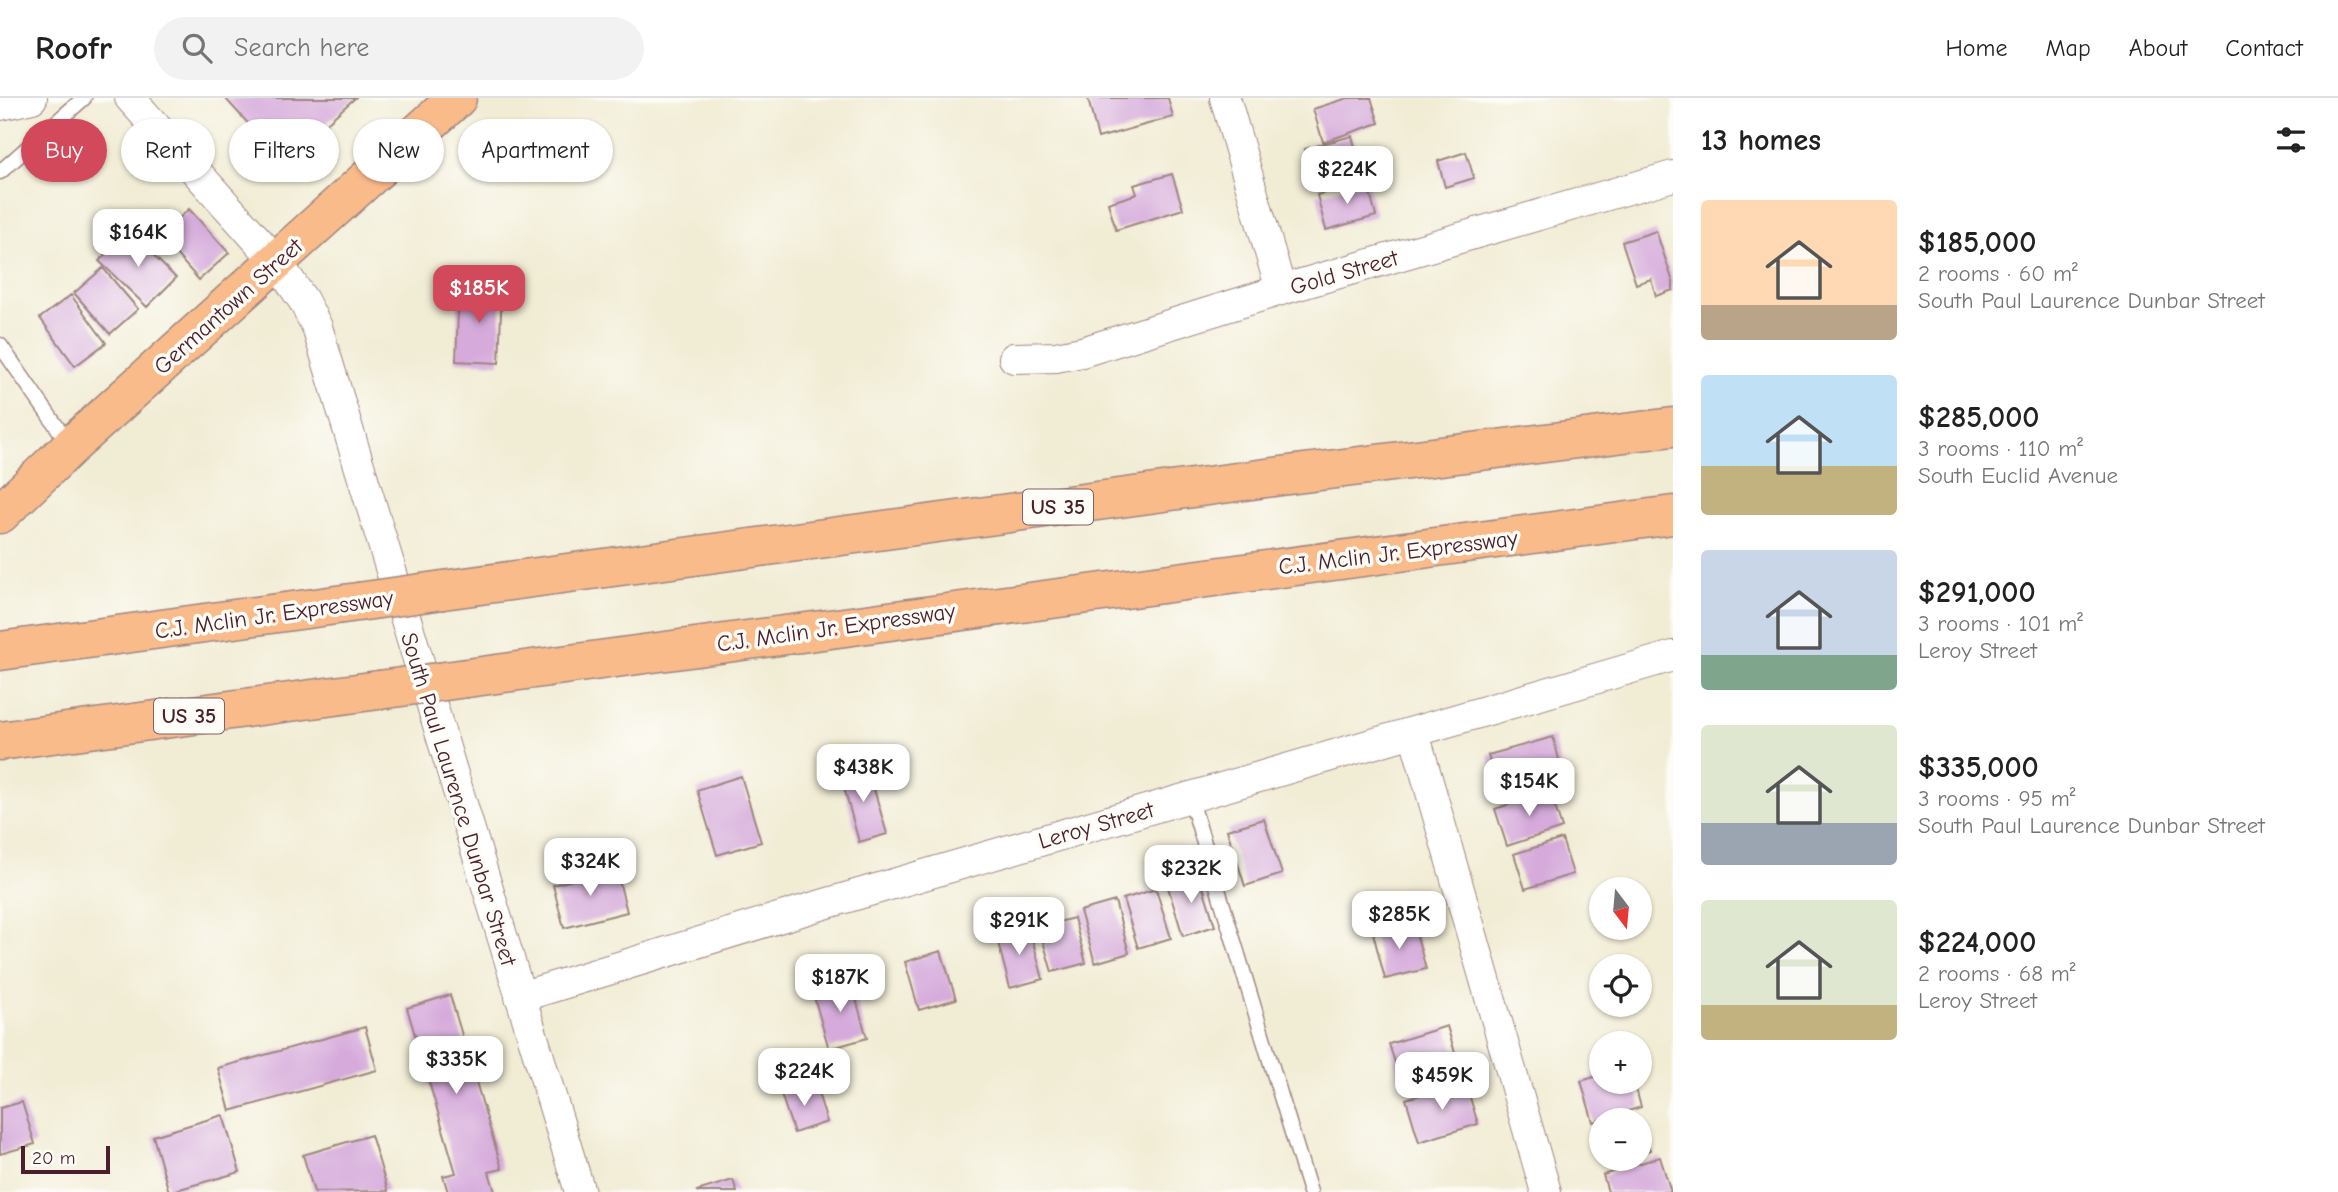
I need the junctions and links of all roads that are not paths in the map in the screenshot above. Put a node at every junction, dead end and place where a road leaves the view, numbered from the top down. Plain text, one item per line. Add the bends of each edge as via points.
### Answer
1 (32, 98) edge
2 (84, 98) edge
3 (130, 98) edge
4 (457, 98) edge
5 (1225, 98) edge
6 (0, 106) edge
7 (0, 172) edge
8 (1673, 176) edge
9 (277, 262) junction
10 (1281, 290) junction
11 (0, 345) edge
12 (1014, 358) dead end
13 (1673, 427) edge
14 (70, 447) junction
15 (0, 514) edge
16 (1673, 515) edge
17 (1595, 527) junction
18 (1673, 530) edge
19 (0, 651) edge
20 (1673, 656) edge
21 (1414, 733) junction
22 (0, 741) edge
23 (1190, 797) junction
24 (520, 997) junction
25 (580, 1192) edge
26 (1310, 1192) edge
27 (1546, 1192) edge

1 - 6 street
2 - 7 lane
3 - 9 street, South Paul Laurence Dunbar Street
4 - 9 main road, Germantown Street
5 - 10 street
8 - 10 street, Gold Street
9 - 14 main road, Germantown Street
9 - 24 street, South Paul Laurence Dunbar Street via 317,327
10 - 12 street, Gold Street via 1082,352
11 - 14 lane
13 - 19 main road, C.J. Mclin Jr. Expressway / US 35, bridge
14 - 15 main road, Germantown Street
16 - 17 main road, C.J. Mclin Jr. Expressway / US 35
17 - 18 main road
17 - 22 main road, C.J. Mclin Jr. Expressway / US 35, bridge
20 - 21 street, Leroy Street
21 - 23 street, Leroy Street
21 - 27 street
23 - 24 street, Leroy Street
23 - 26 lane
24 - 25 street, South Paul Laurence Dunbar Street

